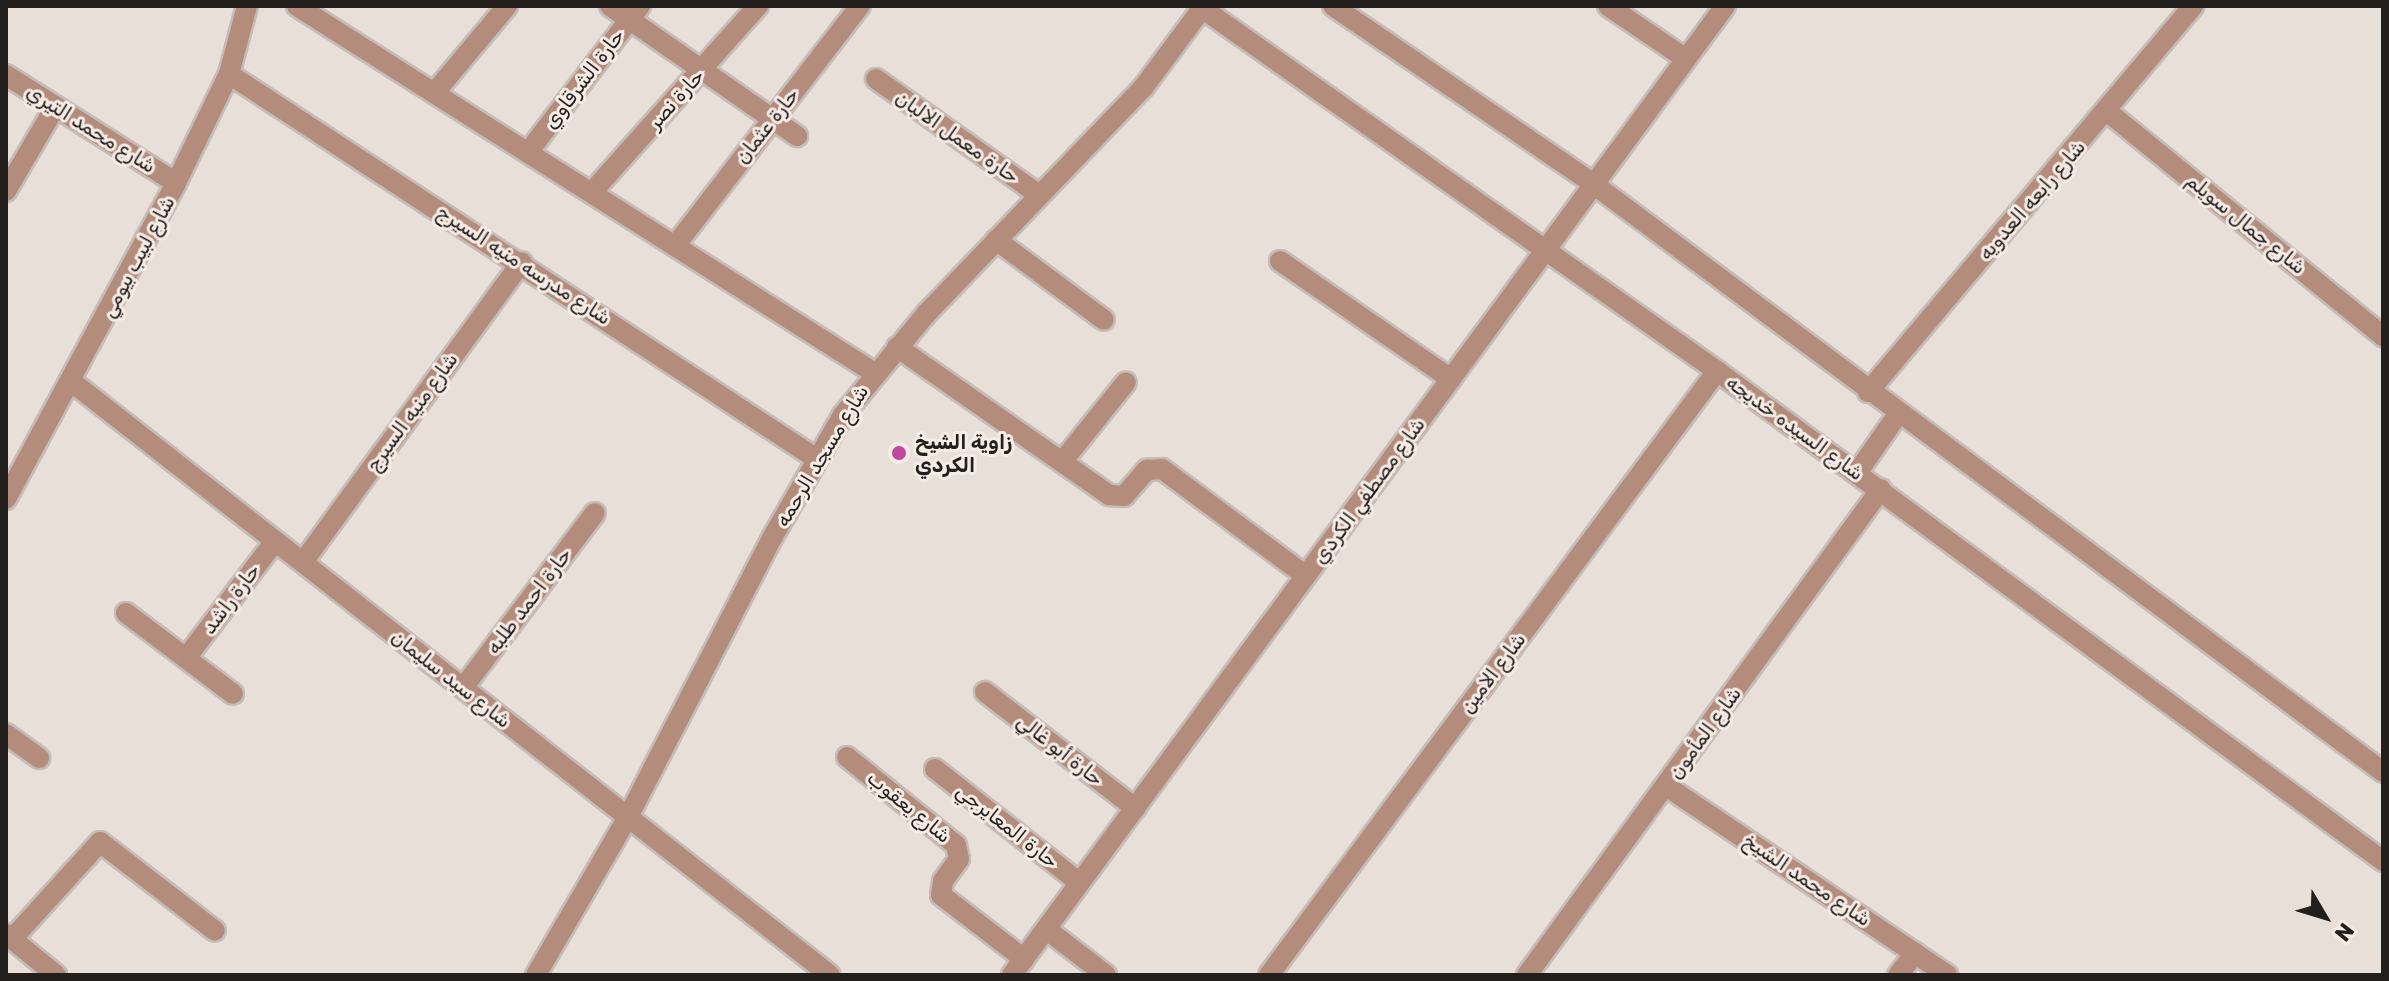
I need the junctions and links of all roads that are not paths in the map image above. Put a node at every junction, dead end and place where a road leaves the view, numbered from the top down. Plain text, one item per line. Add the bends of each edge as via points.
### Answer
1 (247, 6) edge
2 (507, 6) edge
3 (610, 6) edge
4 (758, 6) edge
5 (860, 6) edge
6 (1333, 6) edge
7 (1608, 6) edge
8 (1725, 6) edge
9 (2193, 6) edge
10 (301, 7) edge
11 (1202, 7) edge
12 (634, 13) edge
13 (1686, 59) junction
14 (701, 70) junction
15 (229, 74) junction
16 (6, 75) edge
17 (876, 79) dead end
18 (436, 91) junction
19 (55, 107) junction
20 (2108, 112) junction
21 (772, 119) junction
22 (797, 136) dead end
23 (529, 151) junction
24 (176, 183) junction
25 (1592, 183) junction
26 (6, 191) edge
27 (593, 191) junction
28 (1039, 195) junction
29 (996, 240) junction
30 (675, 246) junction
31 (1547, 249) junction
32 (1280, 261) dead end
33 (522, 262) junction
34 (1104, 320) dead end
35 (2383, 336) edge
36 (897, 347) junction
37 (1717, 371) junction
38 (873, 372) junction
39 (1451, 379) junction
40 (72, 382) junction
41 (1126, 382) dead end
42 (1868, 392) junction
43 (1898, 414) junction
44 (817, 459) junction
45 (1062, 462) junction
46 (1857, 473) junction
47 (1881, 489) junction
48 (6, 499) edge
49 (595, 513) dead end
50 (275, 541) junction
51 (303, 562) junction
52 (1306, 576) junction
53 (126, 613) dead end
54 (186, 658) junction
55 (463, 688) junction
56 (985, 692) dead end
57 (233, 694) dead end
58 (6, 734) edge
59 (847, 757) dead end
60 (39, 758) dead end
61 (935, 769) dead end
62 (2383, 772) edge
63 (1666, 786) junction
64 (1135, 808) junction
65 (628, 817) junction
66 (2383, 861) edge
67 (1080, 883) junction
68 (1046, 929) junction
69 (215, 931) dead end
70 (9, 937) edge
71 (1915, 953) junction
72 (1018, 967) edge
73 (56, 975) edge
74 (536, 975) edge
75 (830, 975) edge
76 (1106, 975) edge
77 (1269, 975) edge
78 (1527, 975) edge
79 (1898, 975) edge
80 (1947, 975) edge

1 - 15 street, شارع لبيب بيومي
2 - 18 street
3 - 12 street
4 - 14 street, حارة نصر
5 - 21 street, حارة عثمان
6 - 25 street
7 - 13 street
8 - 13 street, شارع مصطفي الكردي
9 - 20 street, شارع رابعه العدويه
10 - 18 street
11 - 28 street, شارع مسجد الرحمه via 1143,88
11 - 31 street, شارع السيده خديجه
12 - 14 street
12 - 23 street, حارة الشرقاوي
13 - 25 street, شارع مصطفي الكردي
14 - 21 street
14 - 27 street, حارة نصر
15 - 24 street, شارع لبيب بيومي
15 - 33 street, شارع مدرسه منيه السيرج
16 - 19 street, شارع محمد التيري
17 - 28 street, حارة معمل الالبان
18 - 23 street
19 - 24 street, شارع محمد التيري
19 - 26 street
20 - 35 street, شارع جمال سويلم
20 - 42 street, شارع رابعه العدويه
21 - 22 street
21 - 30 street, حارة عثمان
23 - 27 street
24 - 40 street, شارع لبيب بيومي
25 - 31 street, شارع مصطفي الكردي
25 - 42 street
27 - 30 street
28 - 29 street, شارع مسجد الرحمه
29 - 34 street
29 - 36 street, شارع مسجد الرحمه
30 - 38 street
31 - 37 street, شارع السيده خديجه
31 - 39 street, شارع مصطفي الكردي
32 - 39 street
33 - 44 street, شارع مدرسه منيه السيرج
33 - 51 street, شارع منيه السيرج
36 - 38 street, شارع مسجد الرحمه
36 - 45 street
37 - 46 street, شارع السيده خديجه
37 - 77 street, شارع الامين
38 - 44 street, شارع مسجد الرحمه
39 - 52 street, شارع مصطفي الكردي
40 - 48 street, شارع لبيب بيومي
40 - 50 street, شارع سيد سليمان
41 - 45 street
42 - 43 street
43 - 46 street
43 - 62 street
44 - 65 street, شارع مسجد الرحمه
45 - 52 street via 1116,498 1147,470 1162,469
46 - 47 street, شارع السيده خديجه
47 - 63 street, شارع المأمون
47 - 66 street, شارع السيده خديجه
49 - 55 street, حارة احمد طلبه
50 - 51 street, شارع سيد سليمان
50 - 54 street, حارة راشد
51 - 55 street, شارع سيد سليمان
52 - 64 street, شارع مصطفي الكردي
53 - 54 street
54 - 57 street
55 - 65 street, شارع سيد سليمان
56 - 64 street, حارة أبو غالي
58 - 60 street
59 - 72 street, شارع يعقوب via 956,845 959,859 943,881 941,895
61 - 67 street, حارة المعايرجي
63 - 71 street, شارع محمد الشيخ
63 - 78 street, شارع المأمون
64 - 67 street, شارع مصطفي الكردي
65 - 74 street, شارع مسجد الرحمه
65 - 75 street, شارع سيد سليمان
67 - 68 street, شارع مصطفي الكردي
68 - 72 street, شارع مصطفي الكردي
68 - 76 street
69 - 70 street via 100,842
70 - 73 street
71 - 79 street
71 - 80 street, شارع محمد الشيخ

